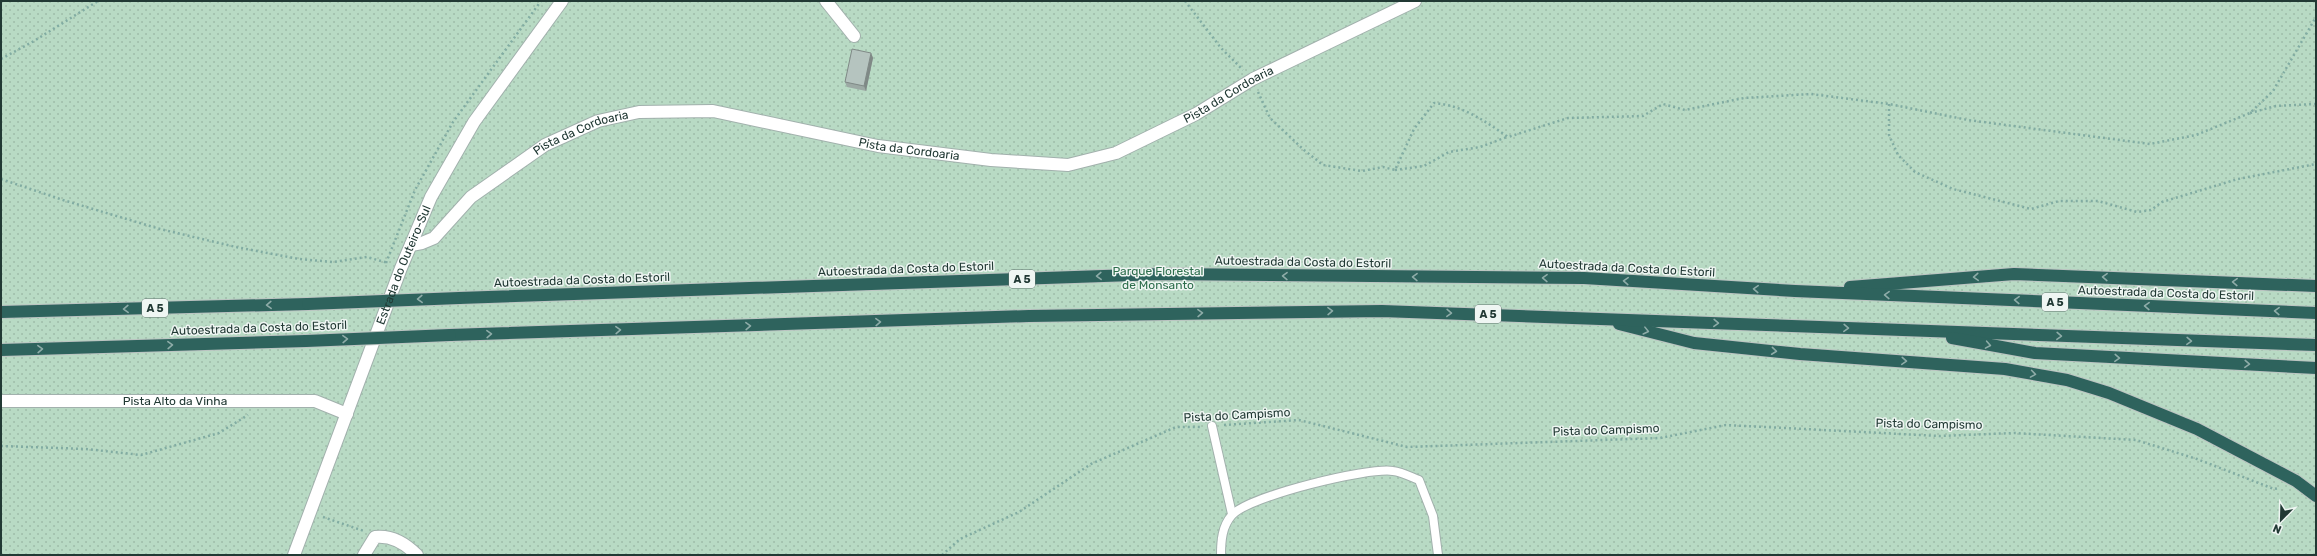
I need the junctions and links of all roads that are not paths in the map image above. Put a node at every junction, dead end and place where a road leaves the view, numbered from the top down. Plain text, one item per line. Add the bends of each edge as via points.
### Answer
1 (562, 1) edge
2 (826, 1) edge
3 (1415, 1) edge
4 (854, 36) dead end
5 (411, 244) junction
6 (2316, 286) edge
7 (1795, 291) junction
8 (1, 312) edge
9 (2316, 313) edge
10 (1594, 318) junction
11 (1908, 330) junction
12 (2316, 345) edge
13 (1, 350) edge
14 (2316, 368) edge
15 (1, 401) edge
16 (347, 414) junction
17 (1212, 426) road end
18 (2316, 496) edge
19 (1232, 514) junction
20 (294, 555) edge
21 (364, 555) edge
22 (417, 555) edge
23 (1221, 555) edge
24 (1438, 555) edge

1 - 5 street, Estrada do Outeiro-Sul via 474,122 431,197
2 - 4 street
3 - 5 street, Pista da Cordoaria via 1253,80 1196,114 1116,153 1068,165 992,160 878,146 713,111 639,112 598,121 545,145 471,197 434,238 422,244
5 - 16 street, Estrada do Outeiro-Sul
6 -> 7 highway via 2014,274
7 -> 8 highway, Autoestrada da Costa do Estoril / A 5, bridge via 1584,278 1162,274 308,304
9 -> 7 highway, Autoestrada da Costa do Estoril / A 5
10 -> 11 highway, Autoestrada da Costa do Estoril / A 5
13 -> 10 highway, Autoestrada da Costa do Estoril / A 5, bridge via 1161,314 1382,311
10 -> 18 highway via 1694,343 1800,354 2005,369 2067,380 2109,393 2197,429 2296,481
11 -> 12 highway, Autoestrada da Costa do Estoril / A 5
11 -> 14 highway via 2035,353
15 - 16 street, Pista Alto da Vinha via 315,401
16 - 20 street, Estrada do Outeiro-Sul
17 - 19 lane
19 - 23 lane via 1221,535
19 - 24 lane via 1263,498 1306,485 1358,473 1393,471 1419,480 1433,516
21 - 22 street via 375,537 382,536 397,540

